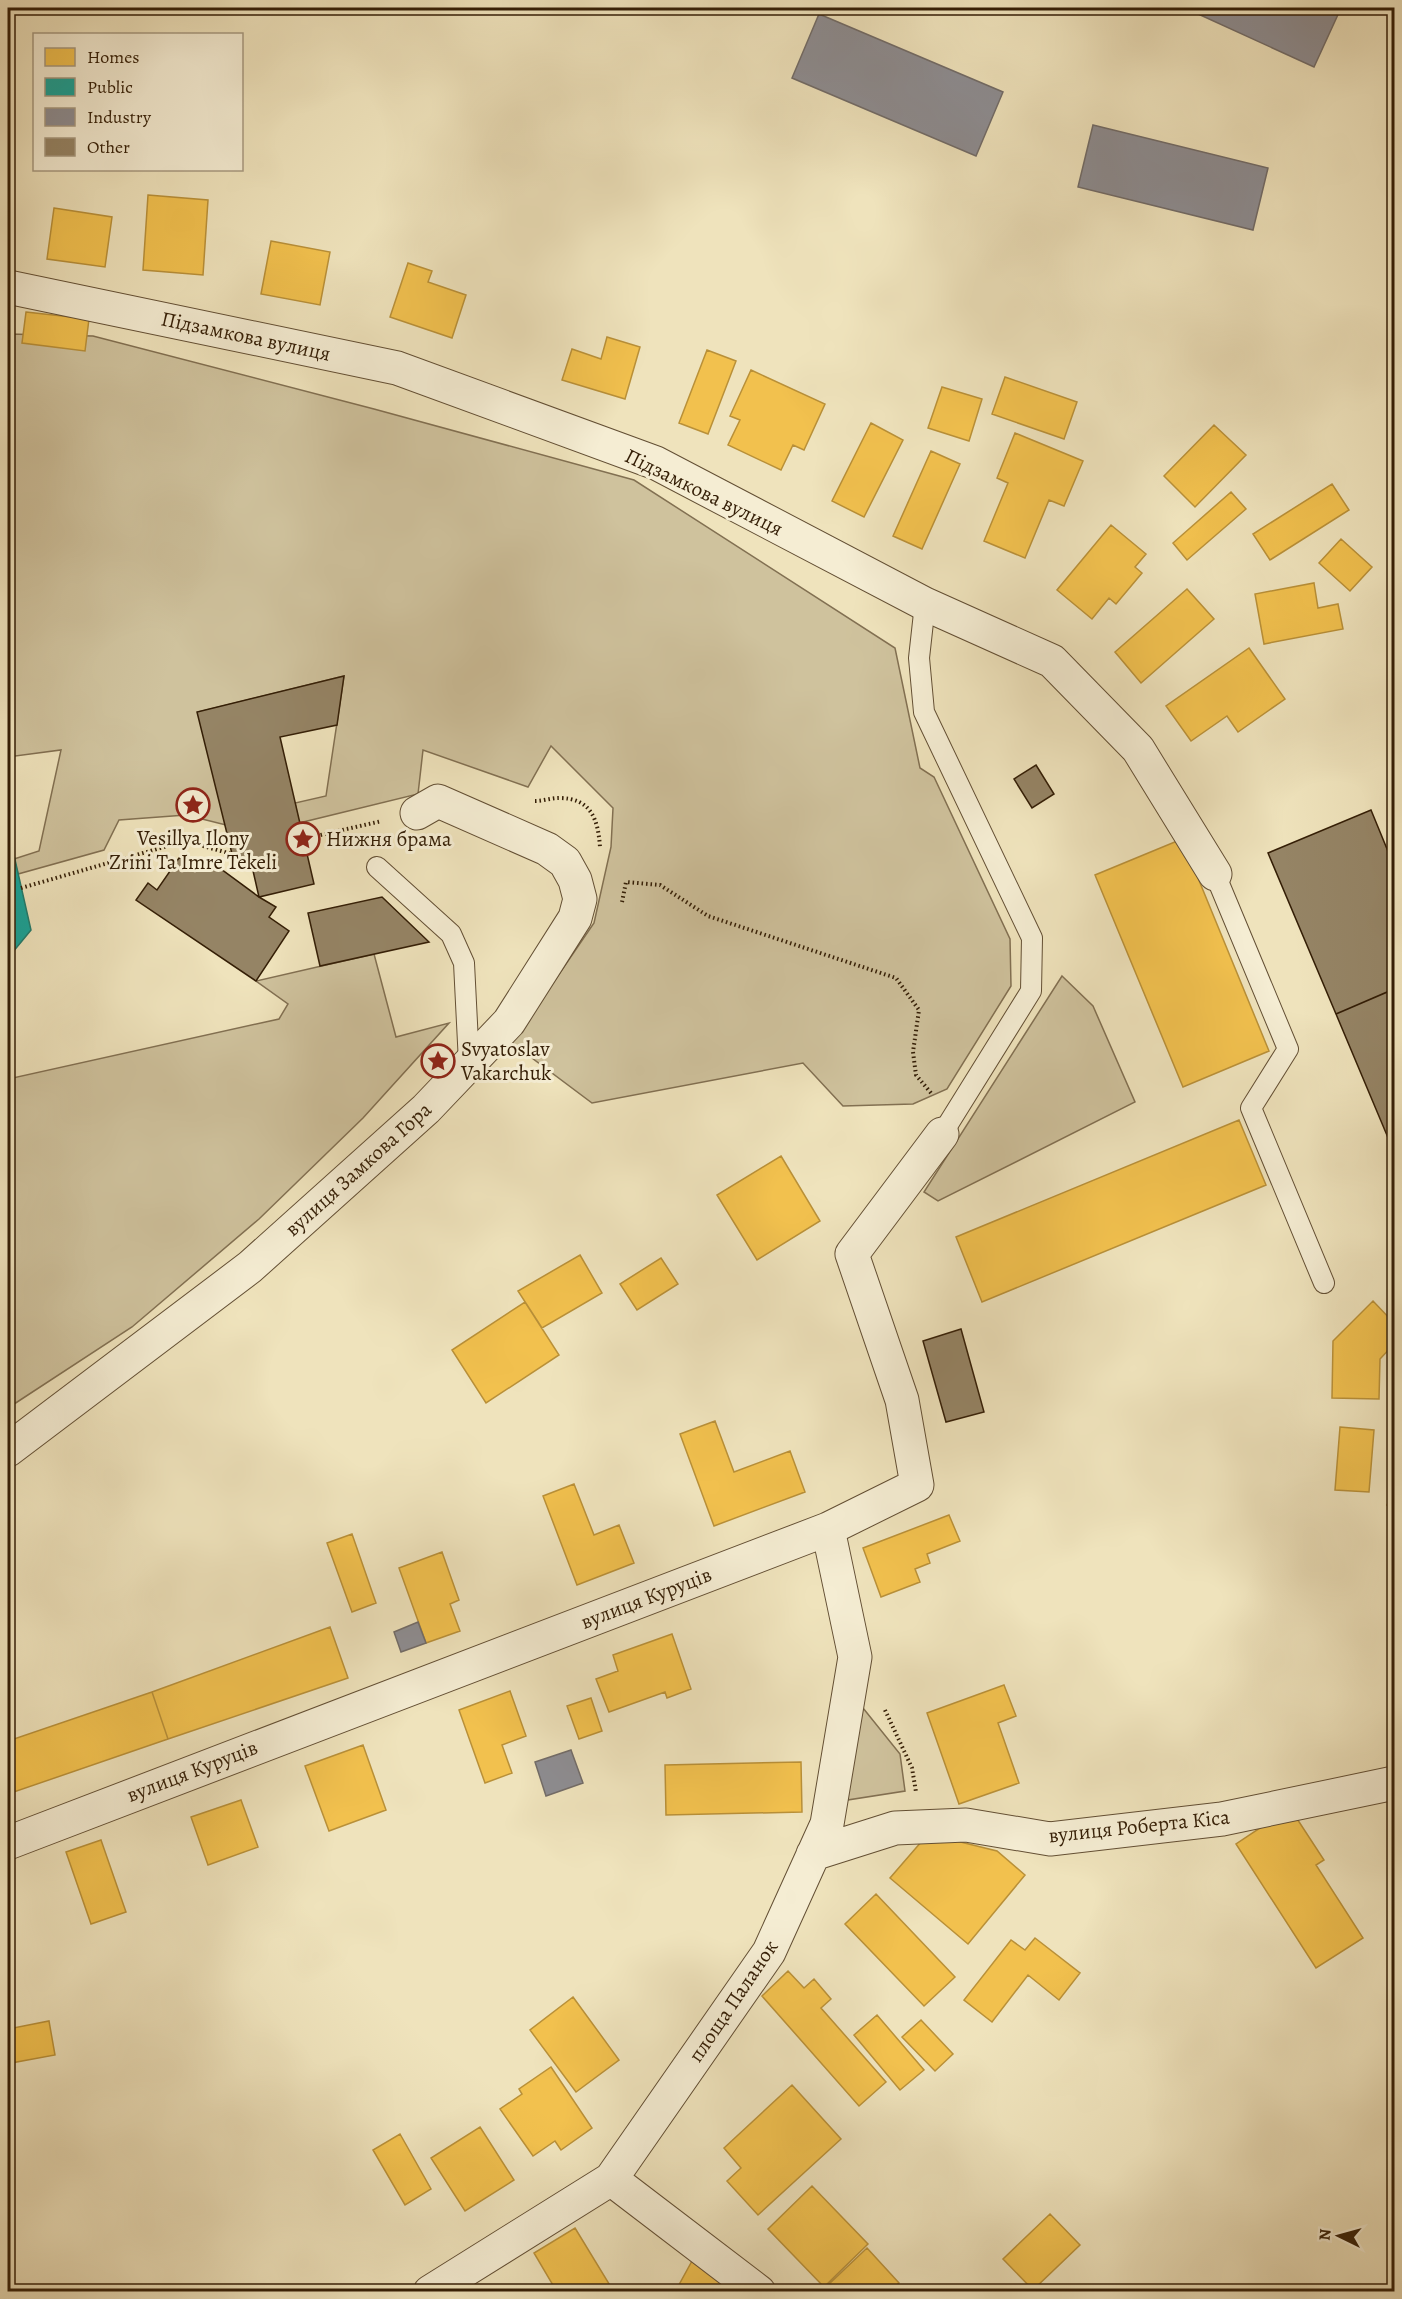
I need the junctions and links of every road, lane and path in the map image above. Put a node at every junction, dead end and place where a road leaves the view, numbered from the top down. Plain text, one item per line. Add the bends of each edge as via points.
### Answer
1 (8, 287) edge
2 (925, 604) junction
3 (529, 800) dead end
4 (417, 813) joint
5 (303, 839) dead end
6 (232, 854) dead end
7 (600, 854) dead end
8 (377, 867) dead end
9 (1215, 874) joint
10 (21, 888) dead end
11 (622, 902) dead end
12 (470, 1063) junction
13 (947, 1126) junction
14 (1324, 1283) dead end
15 (8, 1450) edge
16 (828, 1529) junction
17 (855, 1657) junction
18 (1395, 1784) edge
19 (920, 1827) junction
20 (8, 1843) edge
21 (813, 1854) junction
22 (611, 2179) junction
23 (430, 2292) edge
24 (759, 2292) edge

1 - 2 street, Підзамкова вулиця via 397,368 656,464
2 - 9 street, Підзамкова вулиця via 1052,661 1138,749
2 - 13 lane via 919,658 924,712 1032,938 1030,991
3 - 7 path via 576,800 591,810 599,829
4 - 5 path
4 - 12 street, вулиця Замкова Гора via 438,801 547,849 565,862 575,880 579,899 575,918 509,1022
6 - 10 path via 185,842
8 - 12 lane via 451,934 464,963
9 - 14 lane via 1288,1049 1251,1108
11 - 13 path via 626,882 660,885 708,916 896,978 919,1010 914,1052 916,1075
12 - 15 street, вулиця Замкова Гора via 426,1109 250,1267
13 - 16 street, вулиця Куруців via 852,1254 902,1400 917,1485
16 - 17 street, площа Паланок
16 - 20 street, вулиця Куруців
17 - 19 path via 891,1720 912,1768
17 - 21 street, площа Паланок via 827,1824
18 - 19 street, вулиця Роберта Кіса via 1222,1819 1050,1839 966,1825
19 - 21 street, вулиця Роберта Кіса via 895,1828
21 - 22 street, площа Паланок via 770,1952
22 - 23 street, площа Паланок
22 - 24 street

